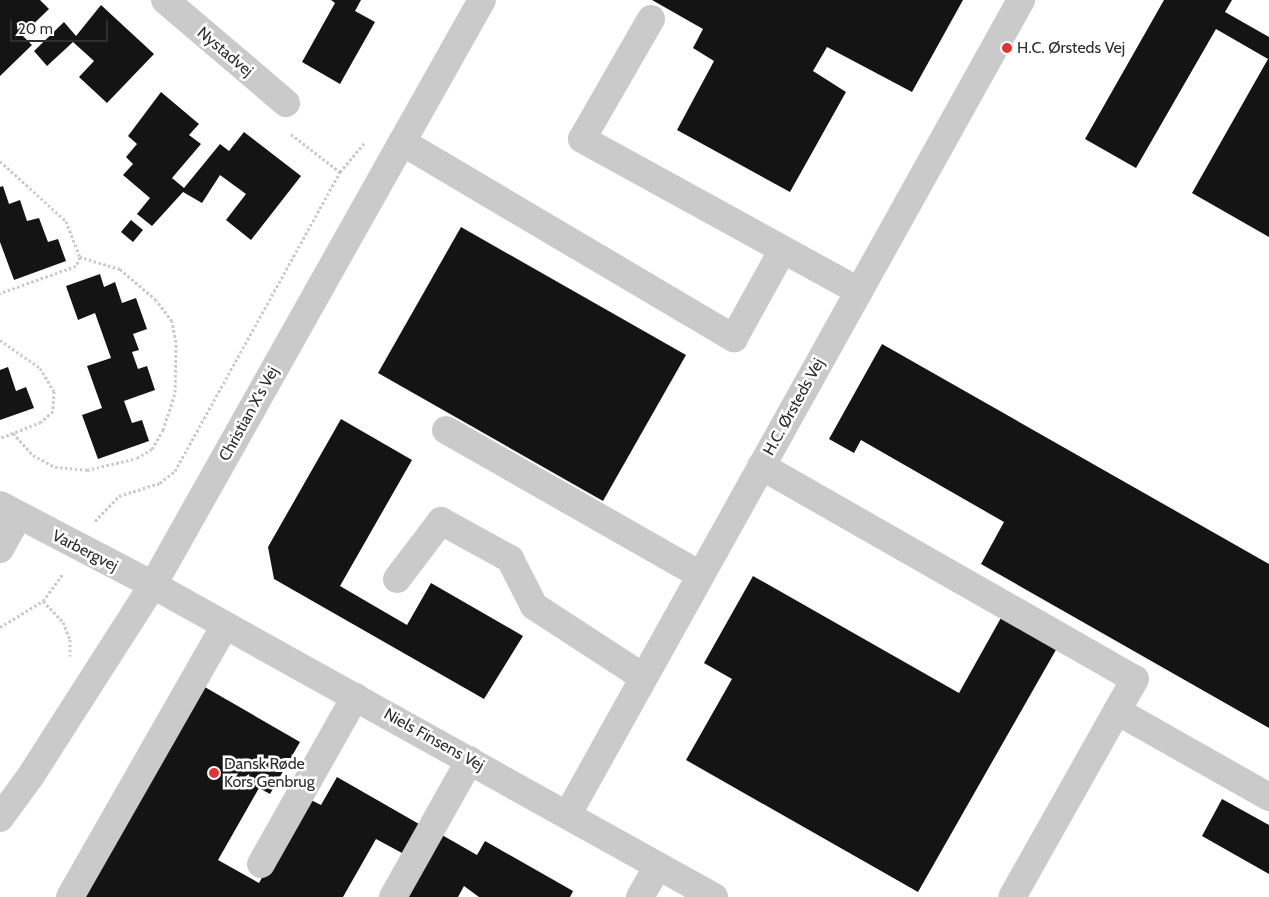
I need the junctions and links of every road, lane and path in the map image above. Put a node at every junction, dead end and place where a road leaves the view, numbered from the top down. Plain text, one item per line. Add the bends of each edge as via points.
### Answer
1 (482, 0) edge
2 (1020, 0) edge
3 (172, 3) edge
4 (651, 19) dead end
5 (286, 103) joint
6 (370, 136) dead end
7 (402, 142) junction
8 (0, 161) edge
9 (340, 172) junction
10 (782, 251) junction
11 (80, 257) junction
12 (858, 292) junction
13 (0, 293) edge
14 (0, 340) edge
15 (446, 430) dead end
16 (13, 433) junction
17 (0, 438) edge
18 (761, 466) junction
19 (9, 510) edge
20 (77, 548) junction
21 (0, 549) edge
22 (700, 575) junction
23 (397, 579) dead end
24 (153, 585) junction
25 (43, 600) junction
26 (225, 625) junction
27 (0, 627) edge
28 (70, 658) dead end
29 (644, 678) junction
30 (355, 697) junction
31 (1117, 711) junction
32 (470, 760) junction
33 (1269, 797) edge
34 (568, 814) junction
35 (0, 818) edge
36 (261, 864) dead end
37 (658, 866) junction
38 (70, 897) edge
39 (393, 897) edge
40 (640, 897) edge
41 (714, 897) edge
42 (1012, 897) edge

1 - 7 street, Christian X's Vej
2 - 12 street, H.C. Ørsteds Vej
3 - 5 street, Nystadvej
4 - 10 street via 582,139
5 - 9 path via 287,131
6 - 9 path
7 - 10 street via 734,338
7 - 24 street, Christian X's Vej
8 - 11 path via 66,221
9 - 20 path via 175,471 160,483 119,496 102,510
10 - 12 street
11 - 13 path via 76,266
11 - 16 path via 120,269 156,300 172,321 176,342 175,392 163,430 152,449 137,458 87,470 55,467 33,455
12 - 18 street, H.C. Ørsteds Vej
14 - 16 path via 40,368 54,391 53,410 41,422
15 - 22 street
16 - 17 path
18 - 22 street, H.C. Ørsteds Vej
18 - 31 street via 1135,679
19 - 20 street, Varbergvej
19 - 21 street, Varbergvej
20 - 24 street, Varbergvej
20 - 25 path via 54,590
22 - 29 street, H.C. Ørsteds Vej
23 - 29 street via 441,521 510,559 534,606
24 - 26 street, Niels Finsens Vej
24 - 35 street, Christian X's Vej via 30,777
25 - 27 path
25 - 28 path via 63,622 70,639
26 - 30 street, Niels Finsens Vej
26 - 38 street
29 - 34 street, H.C. Ørsteds Vej
30 - 32 street, Niels Finsens Vej
30 - 36 street
31 - 33 street
31 - 42 street
32 - 34 street, Niels Finsens Vej
32 - 39 street
34 - 37 street, Niels Finsens Vej
37 - 40 street
37 - 41 street, Niels Finsens Vej

